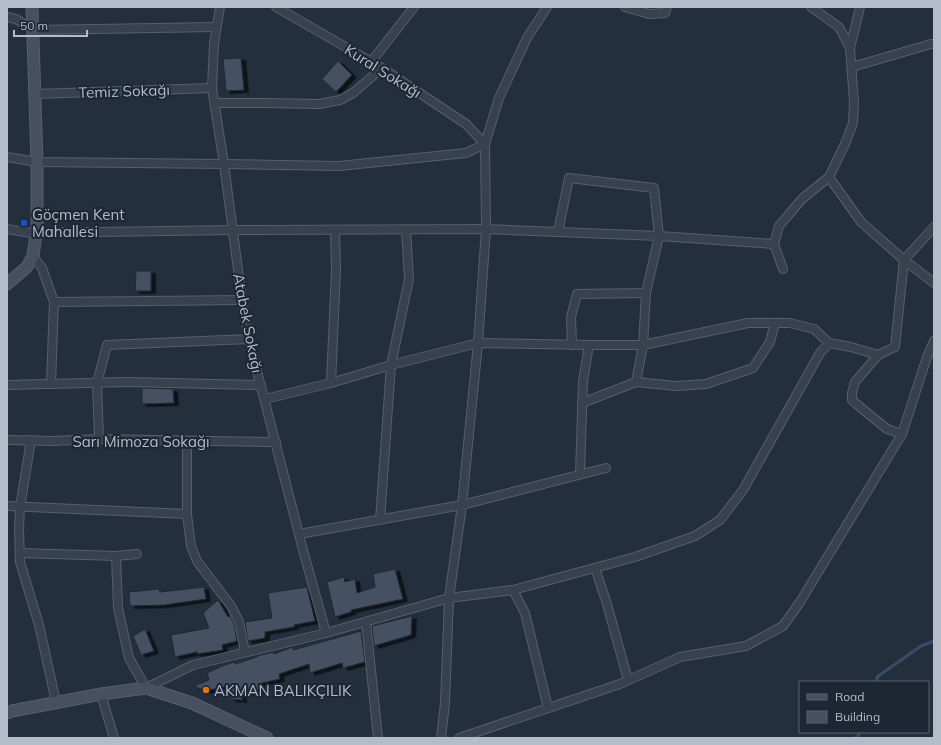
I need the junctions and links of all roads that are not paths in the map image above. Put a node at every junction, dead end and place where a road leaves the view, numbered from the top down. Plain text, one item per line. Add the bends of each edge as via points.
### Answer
1 (32, 7) edge
2 (220, 7) edge
3 (276, 7) edge
4 (547, 7) edge
5 (625, 7) edge
6 (667, 7) edge
7 (811, 7) edge
8 (860, 7) edge
9 (411, 8) edge
10 (7, 17) edge
11 (216, 27) junction
12 (33, 30) junction
13 (934, 44) edge
14 (850, 48) junction
15 (371, 62) junction
16 (852, 67) junction
17 (382, 68) junction
18 (212, 88) junction
19 (35, 94) junction
20 (215, 103) junction
21 (485, 144) junction
22 (7, 156) edge
23 (37, 162) junction
24 (224, 164) junction
25 (829, 177) junction
26 (934, 227) edge
27 (7, 229) edge
28 (486, 229) junction
29 (233, 230) junction
30 (335, 230) junction
31 (406, 230) junction
32 (558, 232) junction
33 (36, 233) junction
34 (659, 236) junction
35 (774, 244) junction
36 (33, 256) junction
37 (904, 260) junction
38 (783, 270) dead end
39 (934, 283) edge
40 (7, 284) edge
41 (646, 293) junction
42 (242, 300) junction
43 (54, 302) junction
44 (775, 323) junction
45 (249, 338) junction
46 (934, 341) edge
47 (478, 343) junction
48 (829, 343) junction
49 (572, 345) junction
50 (589, 345) junction
51 (643, 345) junction
52 (878, 354) junction
53 (391, 365) junction
54 (636, 382) junction
55 (98, 383) junction
56 (332, 383) junction
57 (51, 384) junction
58 (7, 385) edge
59 (261, 385) junction
60 (265, 399) junction
61 (582, 403) junction
62 (902, 434) junction
63 (99, 439) junction
64 (7, 440) edge
65 (30, 440) junction
66 (187, 441) junction
67 (276, 442) junction
68 (606, 468) dead end
69 (580, 474) junction
70 (462, 505) junction
71 (7, 506) edge
72 (20, 507) junction
73 (186, 514) junction
74 (380, 520) junction
75 (299, 534) junction
76 (20, 553) junction
77 (137, 554) dead end
78 (116, 556) junction
79 (595, 568) junction
80 (513, 590) junction
81 (449, 598) junction
82 (366, 622) junction
83 (326, 633) junction
84 (245, 652) junction
85 (628, 680) junction
86 (146, 688) junction
87 (101, 694) junction
88 (56, 702) junction
89 (548, 708) junction
90 (7, 713) edge
91 (114, 738) edge
92 (267, 738) edge
93 (378, 738) edge
94 (441, 738) edge
95 (459, 738) edge

1 - 12 street
2 - 11 street, Atabek Sokağı
3 - 15 street, Kural Sokağı
4 - 21 street via 527,38 499,98
5 - 6 street via 649,14 665,13
7 - 14 street via 839,27
8 - 14 street
9 - 15 street
10 - 12 street via 16,19
11 - 12 street
11 - 18 street, Atabek Sokağı
12 - 19 street
13 - 16 street
14 - 16 street
15 - 17 street, Kural Sokağı
16 - 25 street via 853,124
17 - 20 street via 353,93 340,100 319,104
17 - 21 street, Kural Sokağı via 466,124
18 - 19 street, Temiz Sokağı
18 - 20 street, Atabek Sokağı
19 - 23 street
20 - 24 street, Atabek Sokağı
21 - 24 street via 466,153 339,166
21 - 28 street
22 - 23 street
23 - 24 street
23 - 33 street
24 - 29 street, Atabek Sokağı
25 - 35 street via 802,198 779,226
25 - 37 street via 861,222
26 - 37 street
27 - 33 street
28 - 31 street
28 - 32 street
28 - 47 street
29 - 30 street
29 - 33 street
29 - 42 street, Atabek Sokağı
30 - 31 street
30 - 56 street
31 - 53 street via 409,280
32 - 34 street
32 - 34 street via 569,178 654,188
33 - 36 street
34 - 35 street
34 - 41 street
35 - 38 street
36 - 40 street via 27,267
36 - 43 street via 42,268
37 - 39 street
37 - 52 street via 895,347
41 - 49 street via 577,294 571,317
41 - 51 street
42 - 43 street
42 - 45 street, Atabek Sokağı
43 - 57 street
44 - 48 street via 790,323 814,330
44 - 51 street via 748,323
44 - 54 street via 770,342 753,368 706,384 676,386
45 - 55 street via 107,345
45 - 59 street, Atabek Sokağı
46 - 62 street
47 - 49 street
47 - 53 street
47 - 70 street
48 - 52 street
48 - 79 street via 820,353 743,490 720,520 695,536
49 - 50 street
50 - 51 street
50 - 61 street
51 - 54 street
52 - 62 street via 855,382 852,400 887,429
53 - 56 street
53 - 74 street
54 - 61 street
55 - 57 street
55 - 59 street
55 - 63 street
56 - 60 street
57 - 58 street
59 - 60 street, Atabek Sokağı
60 - 67 street, Atabek Sokağı
61 - 69 street
62 - 85 street via 783,626 746,646 680,657
63 - 65 street, Sarı Mimoza Sokağı
63 - 66 street, Sarı Mimoza Sokağı
64 - 65 street, Sarı Mimoza Sokağı
65 - 72 street
66 - 67 street, Sarı Mimoza Sokağı
66 - 73 street
67 - 75 street, Atabek Sokağı
68 - 69 street
69 - 70 street
70 - 74 street
70 - 81 street
71 - 72 street
72 - 73 street
72 - 76 street
73 - 84 street via 191,546 197,561 231,606 239,622
74 - 75 street
75 - 83 street, Atabek Sokağı
76 - 78 street
76 - 88 street via 20,562 39,625
77 - 78 street
78 - 86 street via 118,608 129,658
79 - 80 street
79 - 85 street
80 - 81 street
80 - 89 street via 525,613
81 - 82 street
81 - 94 street
82 - 83 street
82 - 93 street
83 - 84 street
84 - 86 street via 193,665
85 - 89 street
86 - 87 street
86 - 92 street via 192,704
87 - 88 street
87 - 91 street
88 - 90 street
89 - 95 street

